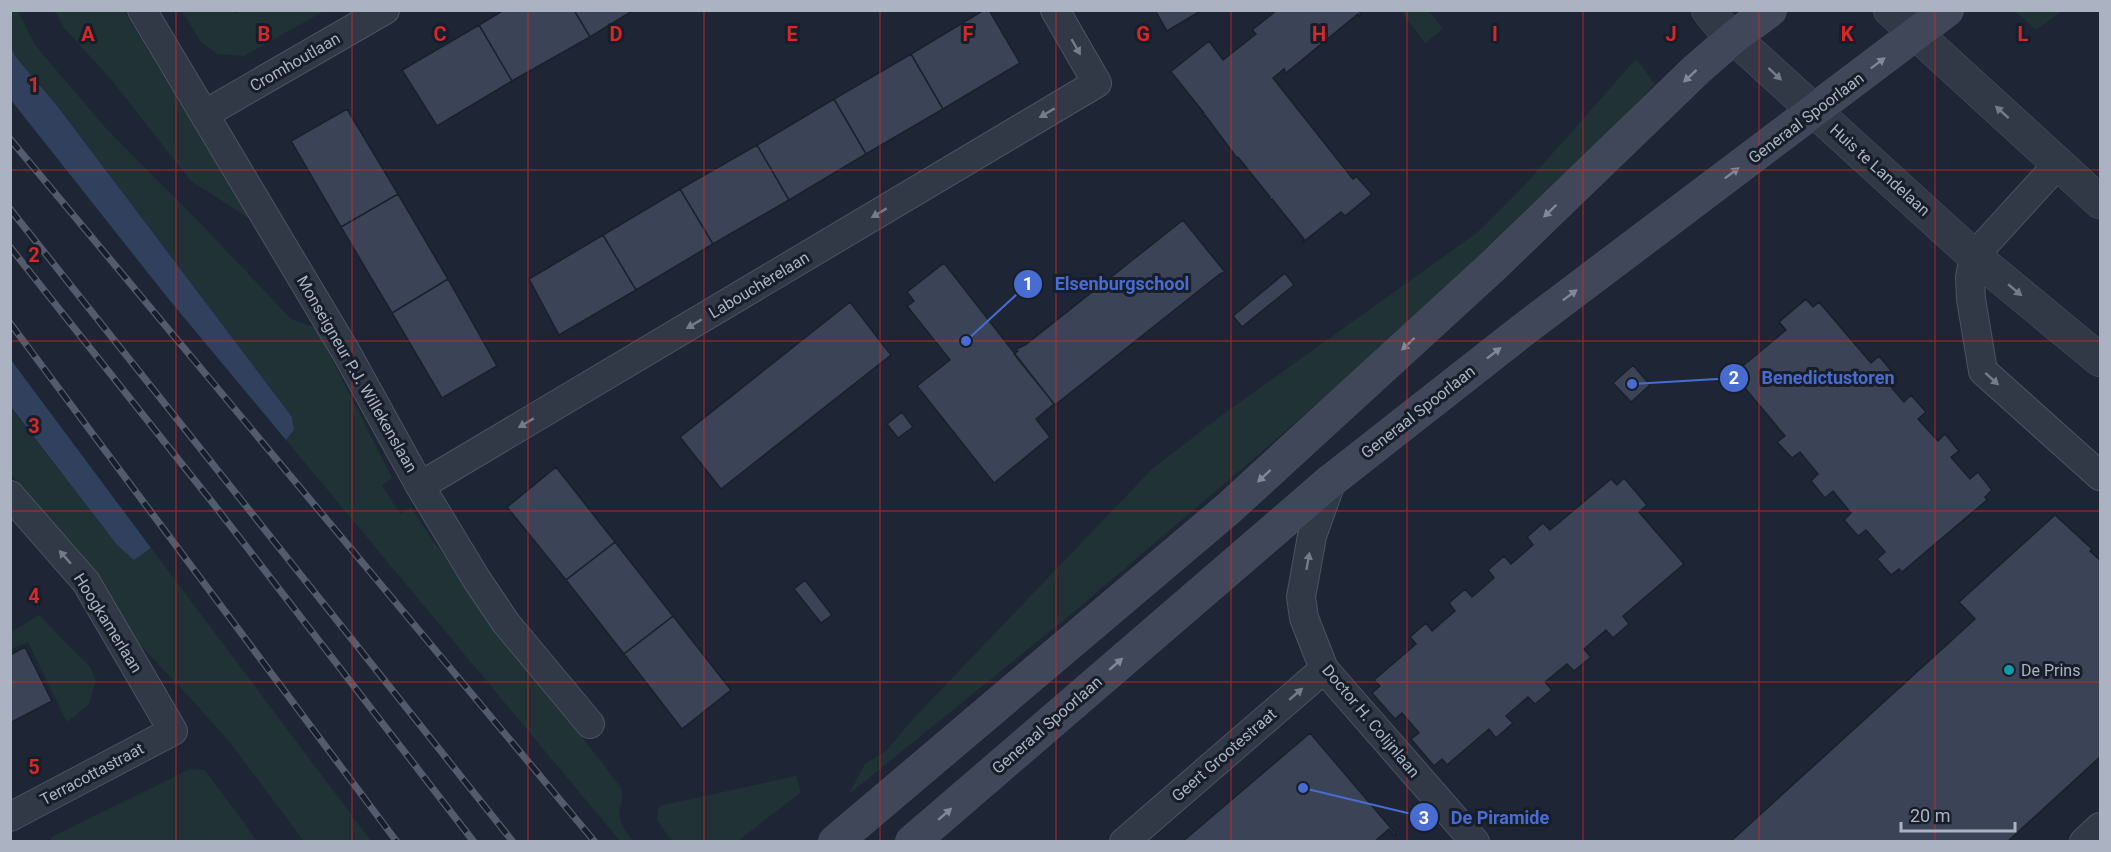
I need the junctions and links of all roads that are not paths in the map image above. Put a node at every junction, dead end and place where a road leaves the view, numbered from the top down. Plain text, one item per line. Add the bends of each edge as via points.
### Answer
1 (142, 10) edge
2 (385, 10) edge
3 (1055, 10) edge
4 (1708, 10) edge
5 (1770, 10) edge
6 (1890, 10) edge
7 (1947, 10) edge
8 (1918, 34) junction
9 (1734, 37) junction
10 (1815, 111) junction
11 (206, 114) junction
12 (2058, 164) junction
13 (2100, 201) edge
14 (1974, 256) junction
15 (2100, 360) edge
16 (2100, 476) edge
17 (1332, 480) junction
18 (420, 486) junction
19 (10, 495) edge
20 (1324, 669) junction
21 (590, 724) dead end
22 (173, 731) joint
23 (10, 818) edge
24 (2100, 827) edge
25 (835, 842) edge
26 (912, 842) edge
27 (1124, 842) edge
28 (1474, 842) edge
29 (2084, 842) edge

1 - 11 street, Monseigneur P.J. Willekenslaan
2 - 11 street, Cromhoutlaan
3 -> 18 street, Labouchèrelaan via 1097,83
4 - 9 street, Huis te Landelaan
5 - 9 main road
6 - 8 street
7 - 8 main road, Generaal Spoorlaan
10 -> 8 main road, Generaal Spoorlaan
12 -> 8 street
9 -> 10 street, Huis te Landelaan
9 -> 25 main road via 1678,86 1493,266 1229,508
10 - 14 street, Huis te Landelaan
17 -> 10 main road, Generaal Spoorlaan via 1523,330
11 - 18 street, Monseigneur P.J. Willekenslaan
12 - 13 street
12 - 14 street
14 -> 15 street, Huis te Landelaan
14 -> 16 street via 1971,299 1983,371
20 -> 17 street, Doctor H. Colijnlaan via 1304,618 1301,597 1312,536
26 -> 17 main road, Generaal Spoorlaan
18 - 21 street, Monseigneur P.J. Willekenslaan via 506,623
22 -> 19 street, Hoogkamerlaan via 86,582
27 -> 20 street, Geert Grootestraat
20 - 28 street, Doctor H. Colijnlaan
22 - 23 street, Terracottastraat
24 - 29 street

